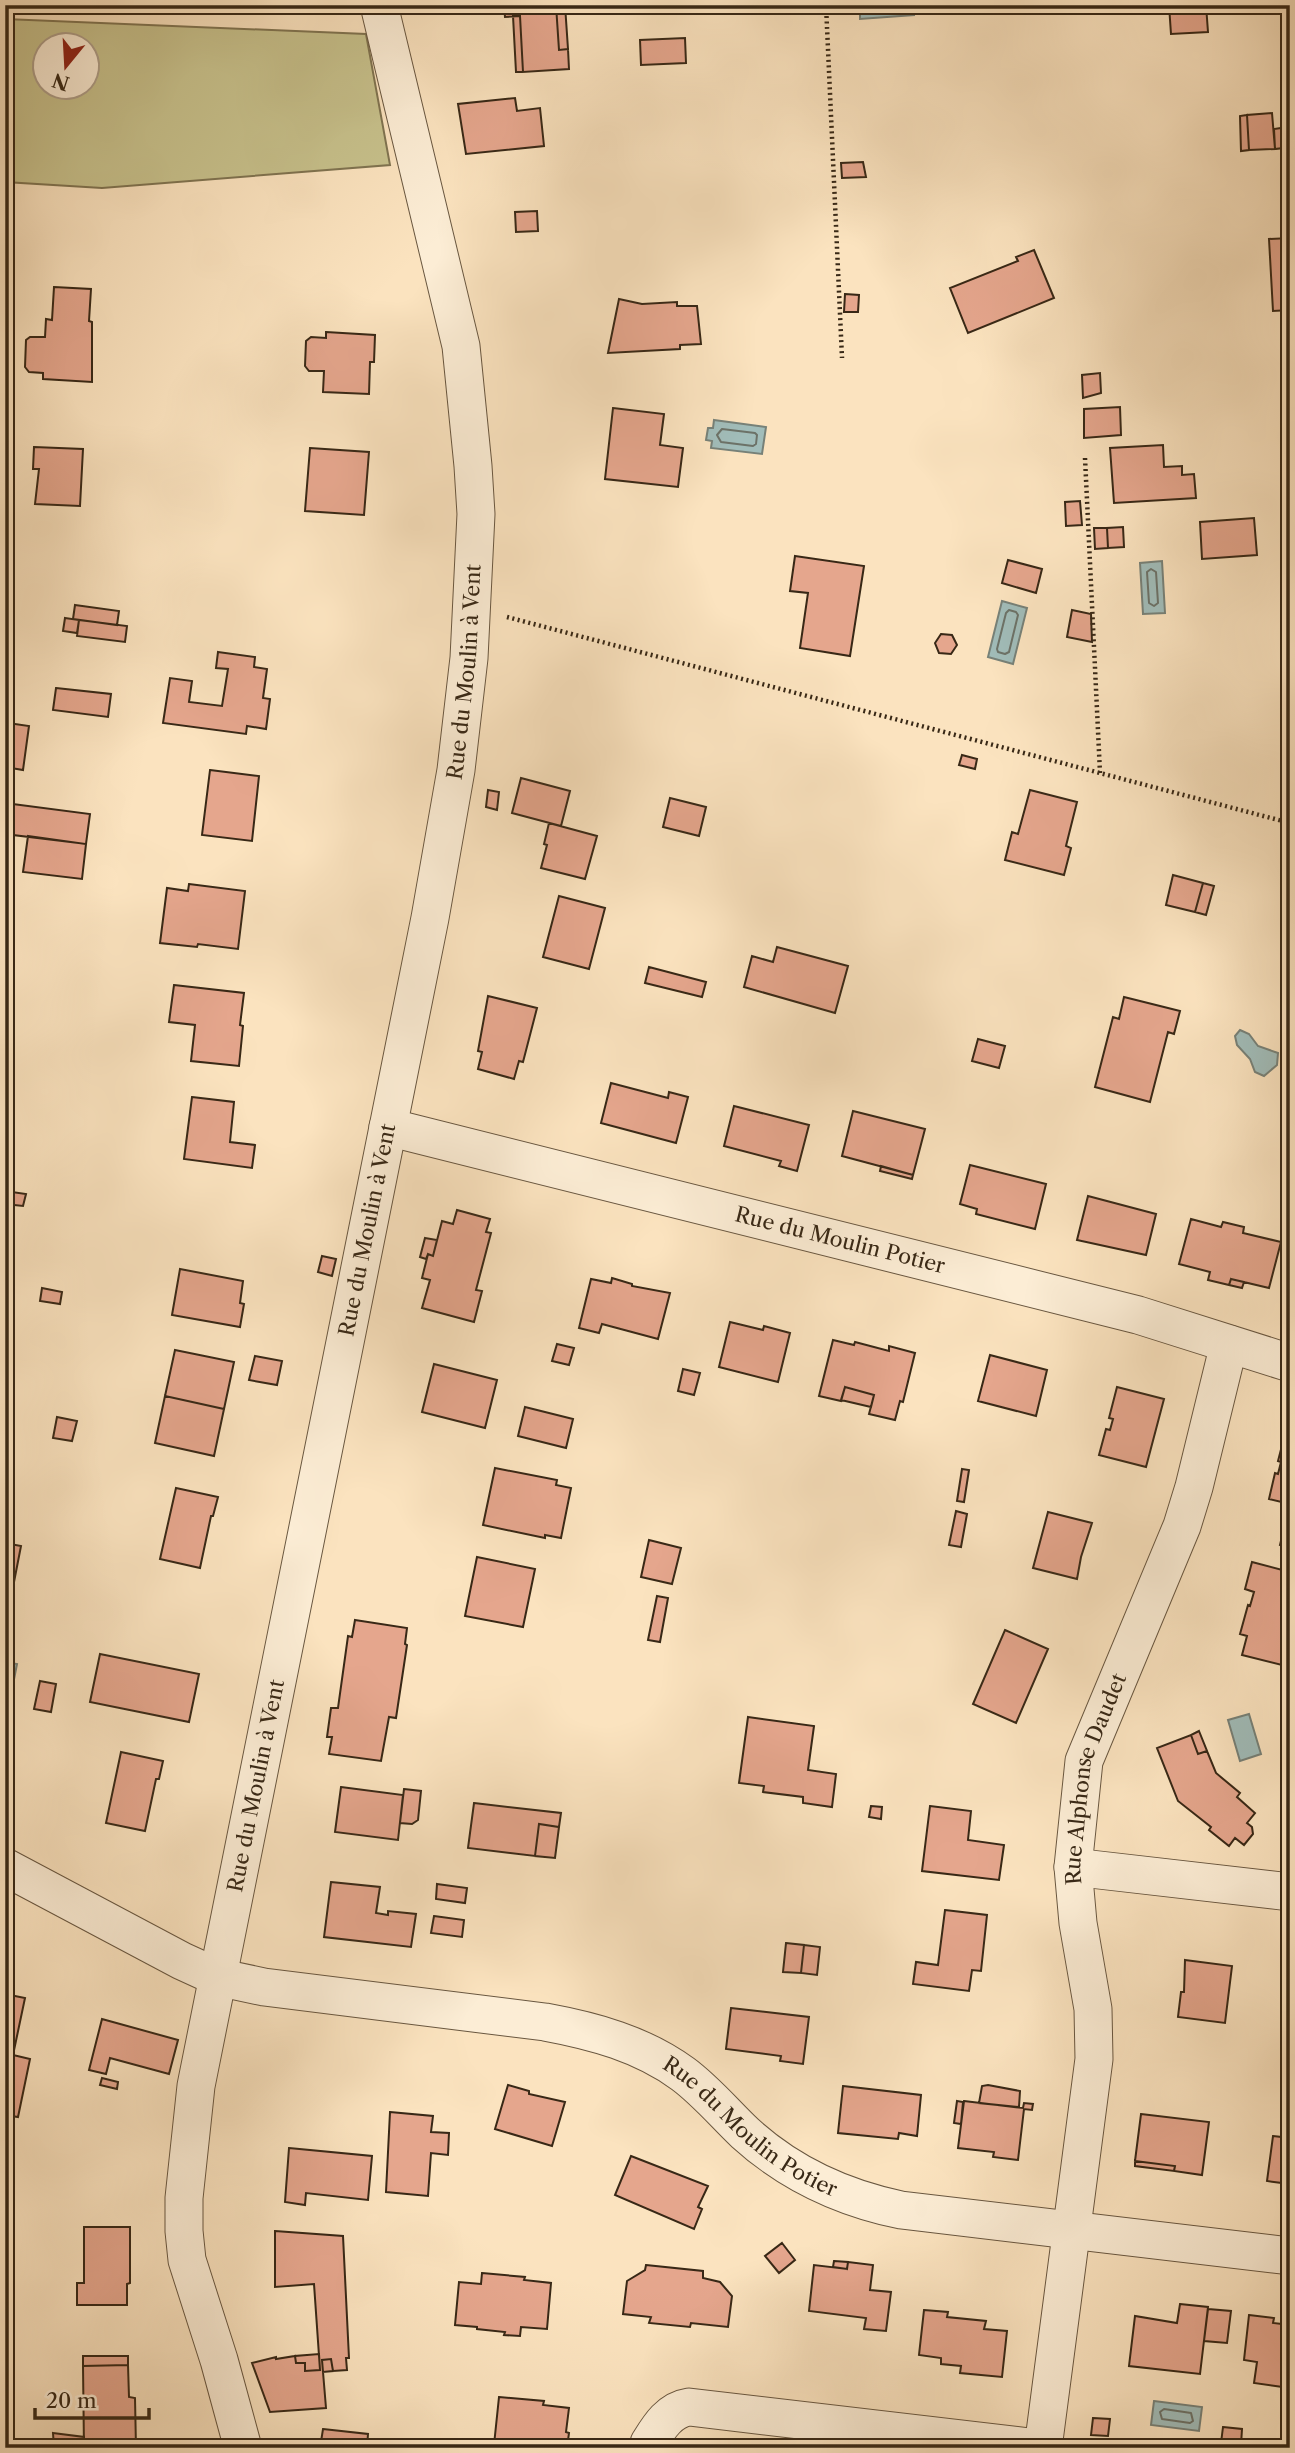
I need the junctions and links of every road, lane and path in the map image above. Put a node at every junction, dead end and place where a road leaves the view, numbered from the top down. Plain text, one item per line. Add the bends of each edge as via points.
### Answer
1 (379, 5) edge
2 (826, 5) edge
3 (842, 358) dead end
4 (1085, 458) dead end
5 (472, 608) junction
6 (1100, 773) junction
7 (1290, 823) edge
8 (388, 1126) junction
9 (1229, 1344) junction
10 (1290, 1363) edge
11 (5, 1867) edge
12 (1073, 1867) junction
13 (1290, 1892) edge
14 (217, 1977) junction
15 (1073, 2231) junction
16 (1290, 2256) edge
17 (649, 2443) dead end
18 (243, 2448) edge
19 (1041, 2448) edge

1 - 5 street, Rue du Moulin à Vent via 461,346 475,514
2 - 3 path
4 - 6 path
5 - 6 path
5 - 8 street, Rue du Moulin à Vent via 457,770
6 - 7 path
8 - 9 street, Rue du Moulin Potier via 1125,1311
8 - 14 street, Rue du Moulin à Vent
9 - 10 street, Rue du Moulin Potier
9 - 12 street, Rue Alphonse Daudet via 1182,1526 1084,1761
11 - 14 street, Rue du Moulin Potier
12 - 13 street
12 - 15 street, Rue Alphonse Daudet via 1095,2032
14 - 15 street, Rue du Moulin Potier via 580,2029 636,2046 662,2060 789,2168 837,2192 901,2210
14 - 18 street, Rue du Moulin à Vent via 196,2087 184,2231 187,2260
15 - 16 street, Rue du Moulin Potier
15 - 19 street, Rue Alphonse Daudet
17 - 19 street via 668,2417 689,2407

